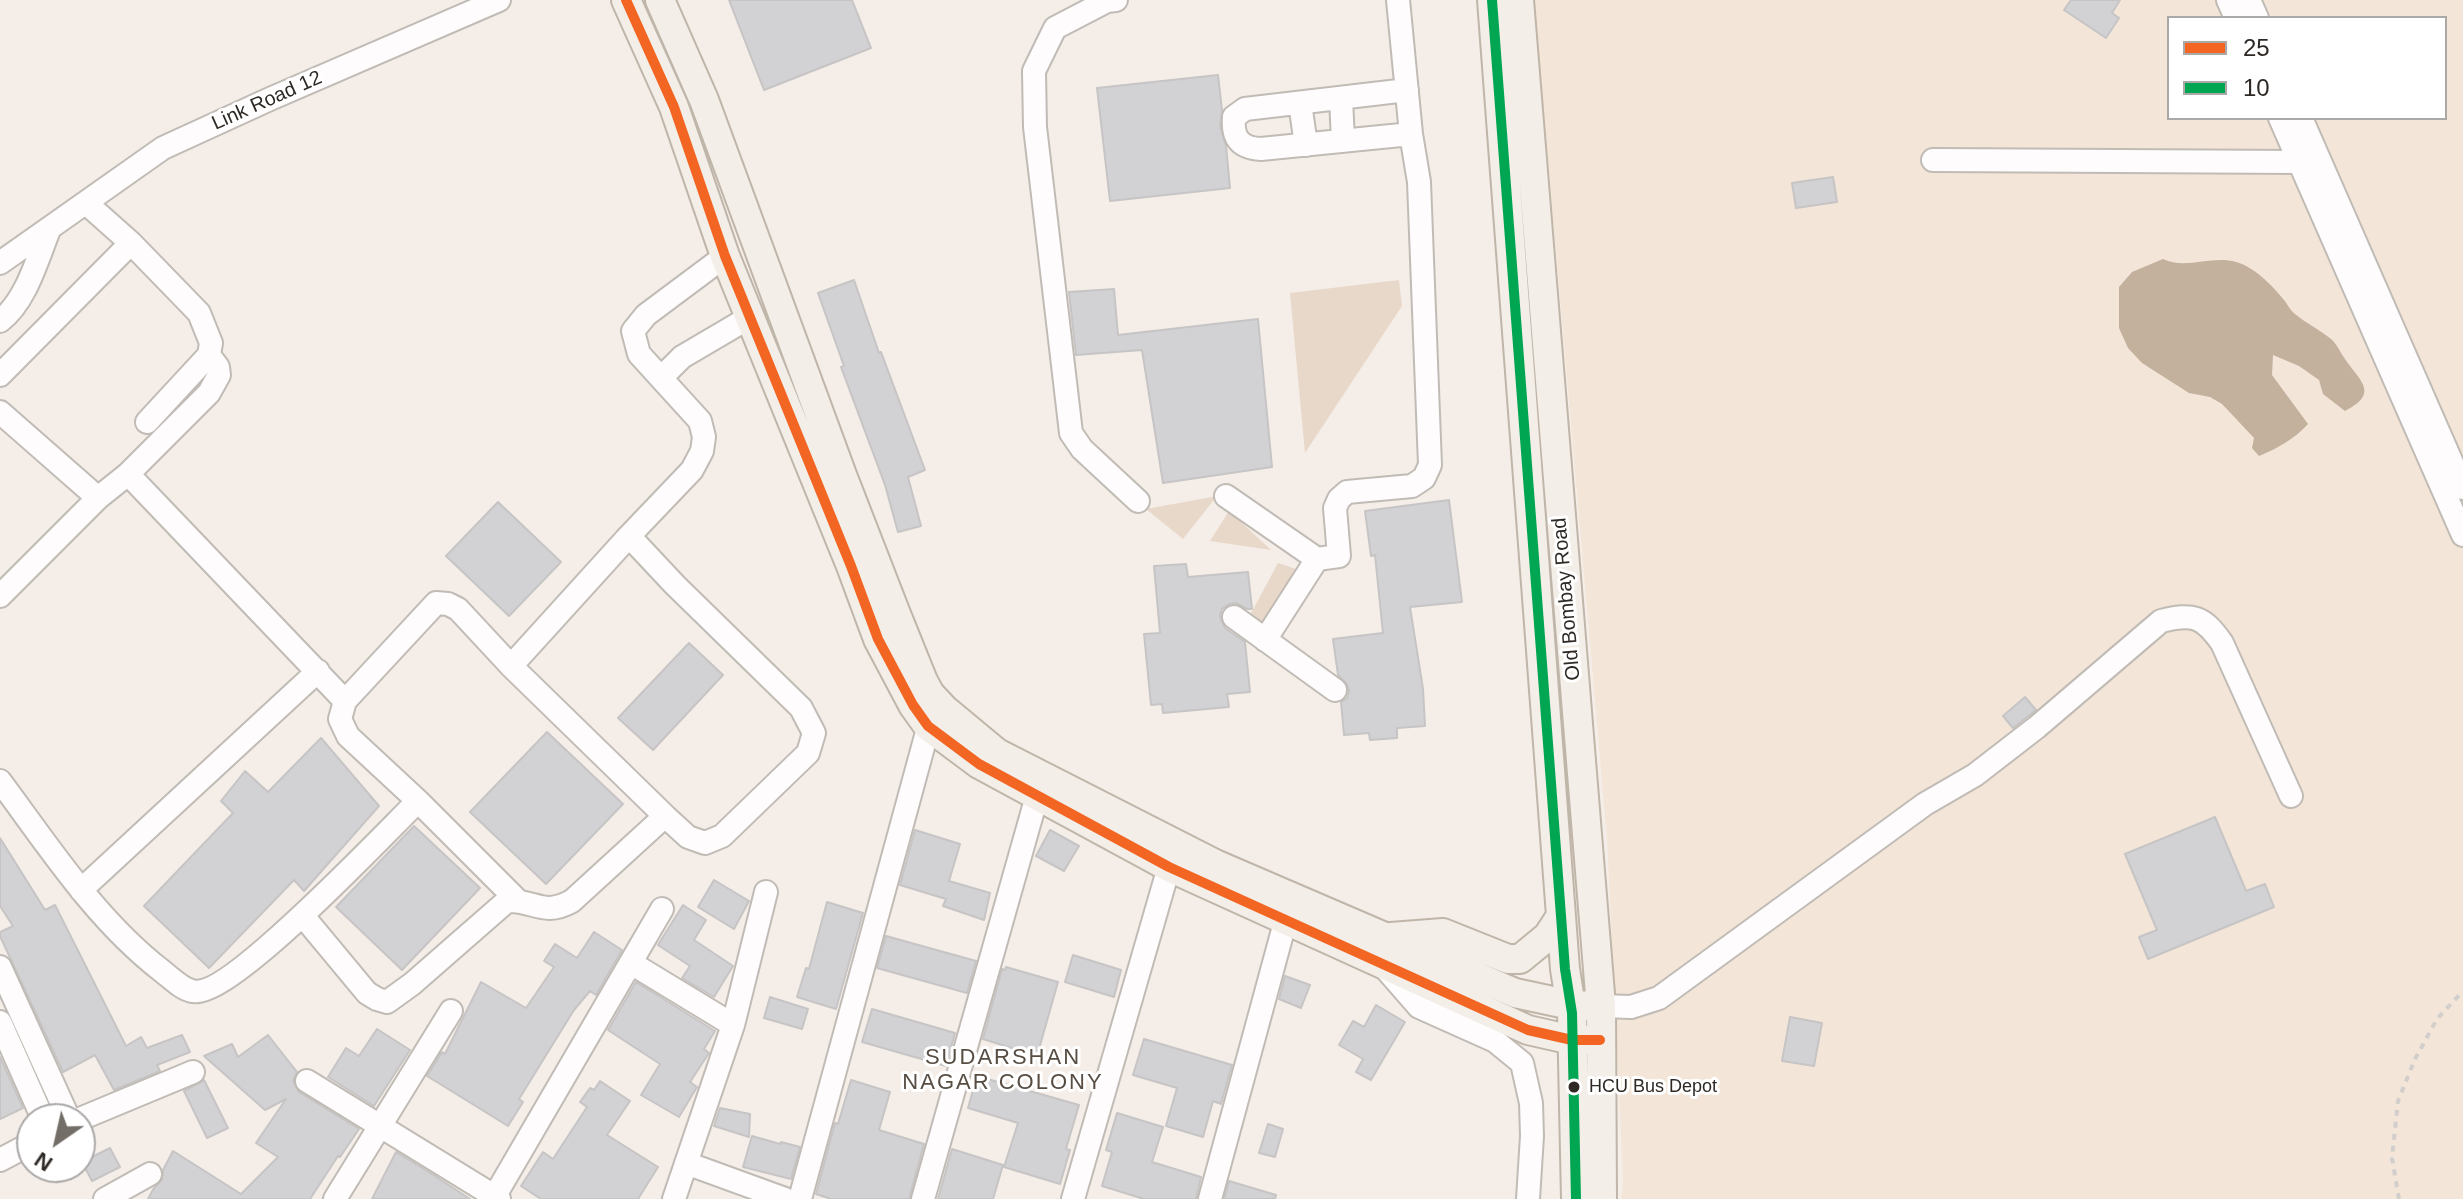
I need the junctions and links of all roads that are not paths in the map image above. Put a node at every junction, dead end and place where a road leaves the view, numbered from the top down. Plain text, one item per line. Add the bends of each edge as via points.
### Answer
1 (499, 0) edge
2 (626, 0) edge
3 (660, 0) edge
4 (1116, 0) edge
5 (1398, 0) edge
6 (1492, 0) edge
7 (1519, 0) edge
8 (1407, 90) junction
9 (1341, 98) junction
10 (1300, 103) junction
11 (2281, 120) edge
12 (2301, 120) edge
13 (1411, 134) junction
14 (1343, 141) junction
15 (1306, 145) junction
16 (1933, 160) dead end
17 (2309, 160) junction
18 (86, 203) junction
19 (50, 229) junction
20 (131, 243) junction
21 (725, 256) junction
22 (0, 263) edge
23 (750, 317) junction
24 (0, 321) edge
25 (209, 355) junction
26 (0, 375) edge
27 (662, 377) junction
28 (0, 412) edge
29 (147, 422) dead end
30 (128, 474) junction
31 (2463, 488) edge
32 (1226, 496) dead end
33 (98, 498) junction
34 (1138, 501) dead end
35 (2463, 535) edge
36 (629, 536) junction
37 (1317, 559) junction
38 (0, 596) edge
39 (879, 605) junction
40 (1234, 617) dead end
41 (1265, 640) junction
42 (511, 666) junction
43 (318, 671) junction
44 (1335, 690) dead end
45 (345, 701) junction
46 (932, 714) junction
47 (0, 781) edge
48 (1037, 796) junction
49 (2291, 796) dead end
50 (418, 801) junction
51 (665, 816) junction
52 (1169, 867) junction
53 (81, 890) junction
54 (766, 892) dead end
55 (518, 901) junction
56 (662, 909) dead end
57 (303, 916) junction
58 (1561, 916) junction
59 (1286, 919) junction
60 (1384, 950) junction
61 (631, 963) junction
62 (0, 967) edge
63 (1571, 1005) junction
64 (1601, 1006) junction
65 (451, 1011) dead end
66 (0, 1022) edge
67 (733, 1025) junction
68 (1586, 1040) junction
69 (193, 1072) dead end
70 (307, 1081) dead end
71 (36, 1103) edge
72 (62, 1103) edge
73 (96, 1112) edge
74 (381, 1127) junction
75 (686, 1163) junction
76 (150, 1174) dead end
77 (496, 1198) edge
78 (105, 1199) edge
79 (335, 1199) edge
80 (674, 1199) edge
81 (785, 1199) edge
82 (800, 1199) edge
83 (923, 1199) edge
84 (1073, 1199) edge
85 (1210, 1199) edge
86 (1528, 1199) edge
87 (1576, 1199) edge
88 (1602, 1199) edge

1 - 18 street, Link Road 12 via 163,148
2 - 21 main road via 674,107
3 - 39 main road via 704,100
4 - 34 street via 1055,28 1034,71 1035,127 1071,433
5 - 8 street
6 - 58 main road, Old Bombay Road
7 - 64 main road, Old Bombay Road
8 - 9 street
8 - 13 street
9 - 10 street
9 - 14 street
10 - 15 street
10 - 15 street via 1245,109 1234,117 1233,126 1248,148
11 - 17 street
12 - 17 street
13 - 14 street
13 - 37 street via 1419,182 1430,465 1412,486 1347,492 1335,508 1339,556
14 - 15 street
16 - 17 street
17 - 31 street
17 - 35 street
18 - 19 street, Link Road 12
18 - 20 street
19 - 22 street, Link Road 12
19 - 24 street via 25,289
20 - 25 street via 199,313 211,343
20 - 26 street
21 - 23 main road
21 - 27 street via 646,315 633,331 639,354
23 - 27 street via 682,357
23 - 39 main road
25 - 29 street
25 - 30 street via 218,367 216,384
27 - 36 street via 700,421 702,451 692,470
28 - 33 street
30 - 33 street
30 - 43 street
32 - 37 street
33 - 38 street
36 - 42 street
36 - 51 street via 801,708 814,733 808,753 722,836 705,843 688,837
37 - 41 street
39 - 46 main road via 878,639 913,705
40 - 41 street
41 - 44 street
42 - 45 street via 458,609 436,603
42 - 51 street
43 - 45 street
43 - 53 street
45 - 50 street via 340,719 348,736
46 - 48 main road via 979,764
46 - 60 main road via 966,729 997,753
46 - 82 street
47 - 53 street
48 - 52 main road
48 - 83 street
49 - 64 street via 2209,625 2193,617 2161,621 1975,775 1925,804 1659,998 1631,1007
50 - 55 street
50 - 57 street
51 - 55 street via 572,901 545,909
52 - 59 main road
52 - 84 street
53 - 57 street via 142,956 193,992 208,991
54 - 67 street
55 - 57 street via 507,901 387,1002 367,993
56 - 61 street
58 - 60 main road via 1548,936 1520,959 1443,933
58 - 63 main road, Old Bombay Road
59 - 60 main road
59 - 85 street
60 - 63 main road via 1515,993
60 - 68 main road via 1528,1030
60 - 86 street via 1419,1007 1495,1041 1522,1063 1531,1103
61 - 67 street
61 - 77 street
62 - 72 street
63 - 64 main road
63 - 68 main road, Old Bombay Road
64 - 68 main road, Old Bombay Road
65 - 74 street
66 - 71 street
67 - 75 street
68 - 87 main road, Old Bombay Road
68 - 88 main road, Old Bombay Road
69 - 73 street
70 - 74 street
74 - 77 street
74 - 79 street
75 - 80 street
75 - 81 street
76 - 78 street

